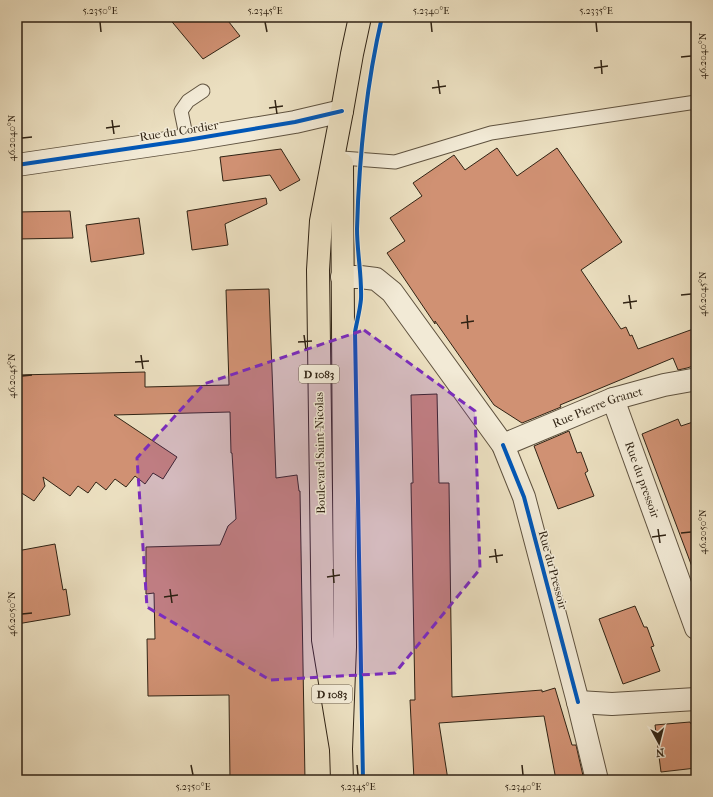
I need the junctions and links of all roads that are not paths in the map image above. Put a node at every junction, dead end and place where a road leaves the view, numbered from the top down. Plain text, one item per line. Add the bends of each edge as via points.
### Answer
1 (360, 17) edge
2 (203, 91) dead end
3 (696, 102) edge
4 (342, 110) junction
5 (188, 140) junction
6 (342, 158) junction
7 (17, 165) edge
8 (342, 277) junction
9 (696, 380) edge
10 (614, 399) junction
11 (504, 445) junction
12 (696, 628) edge
13 (696, 699) edge
14 (578, 702) junction
15 (342, 749) junction
16 (342, 780) edge
17 (597, 780) edge

1 - 4 main road, Boulevard Saint-Nicolas / D 1083
2 - 5 lane via 188,101 181,111
3 - 6 lane via 491,133 395,162
4 - 5 street, Rue du Cordier via 295,122
4 - 6 main road, Boulevard Saint-Nicolas / D 1083
4 - 15 main road, Boulevard Saint-Nicolas / D 1083 via 321,221 318,270 323,640
5 - 7 street, Rue du Cordier
6 - 8 main road, Boulevard Saint-Nicolas / D 1083
8 - 11 street, Rue du Pressoir via 376,279 392,292
8 - 15 main road, Boulevard Saint-Nicolas / D 1083 via 346,647
9 - 10 street, Rue Pierre Granet via 664,385
10 - 11 street, Rue Pierre Granet
10 - 12 street, Rue du pressoir
11 - 14 street, Rue du Pressoir via 524,498
13 - 14 street via 612,704
14 - 17 street, Rue du Pressoir
15 - 16 main road, Boulevard Saint-Nicolas / D 1083

